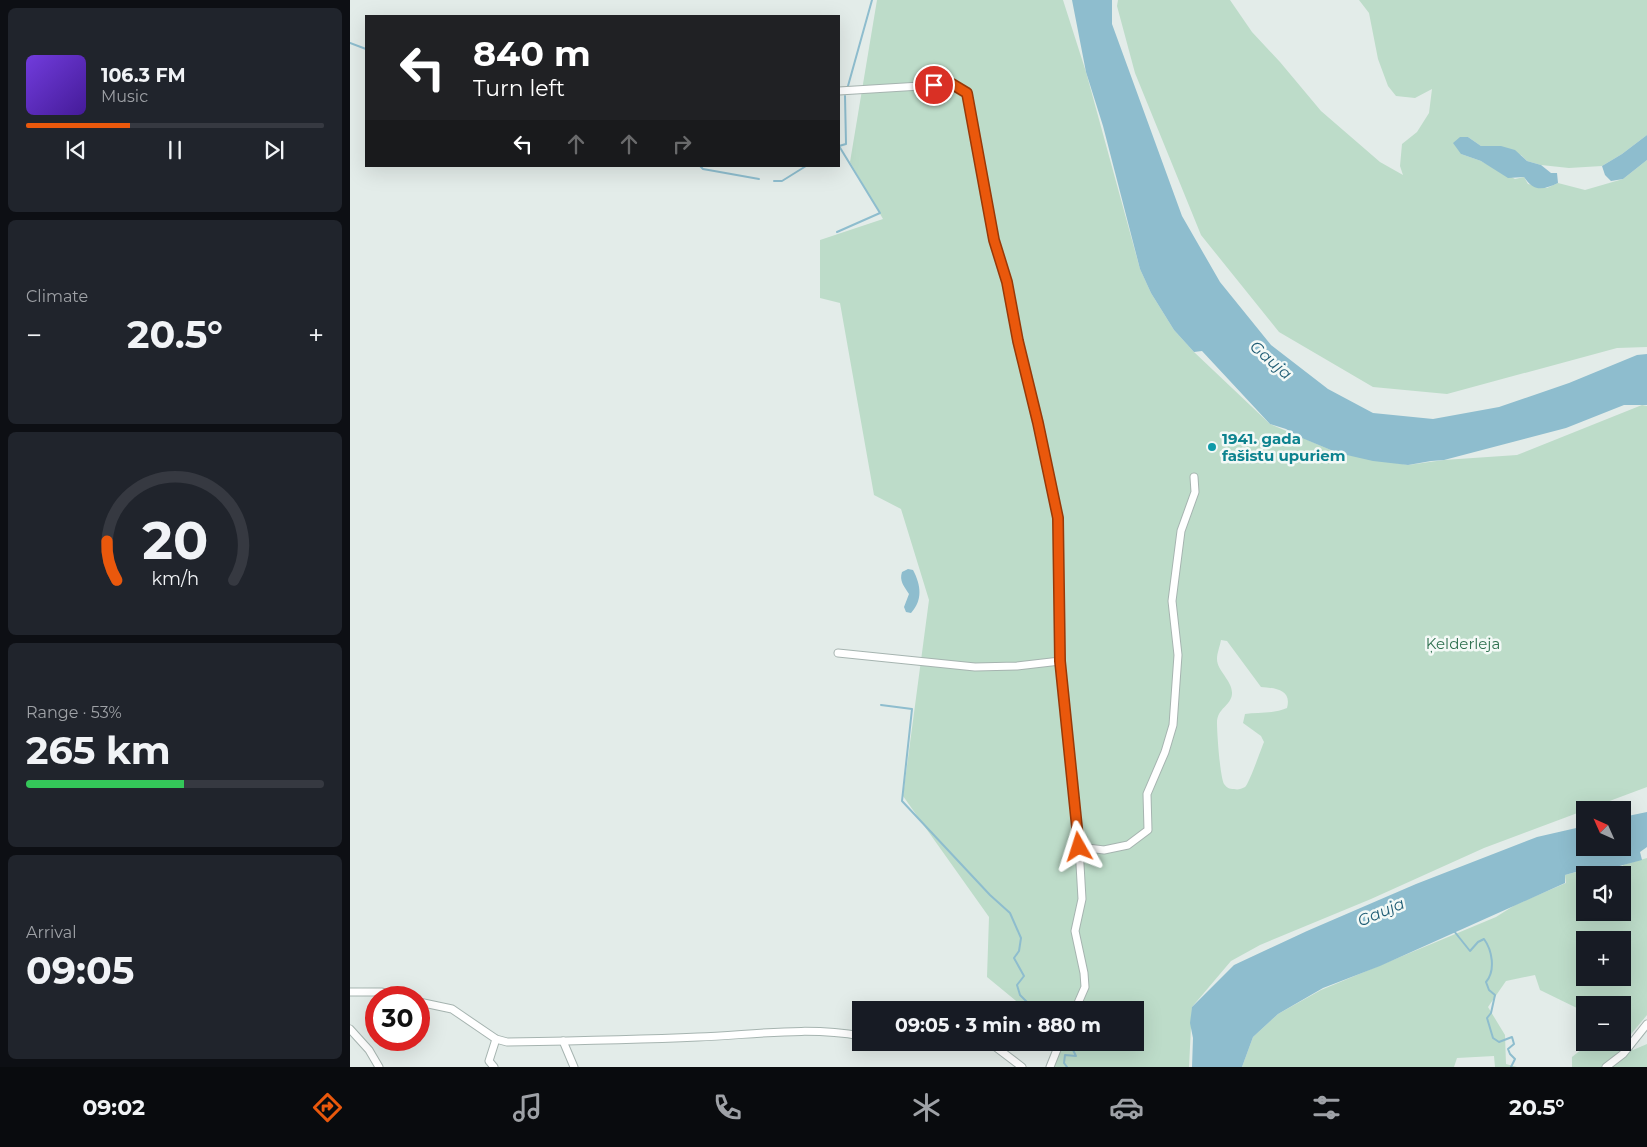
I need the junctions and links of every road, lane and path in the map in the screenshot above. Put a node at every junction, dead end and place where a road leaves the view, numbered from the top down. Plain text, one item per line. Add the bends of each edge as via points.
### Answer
1 (840, 91) edge
2 (1194, 477) dead end
3 (838, 653) dead end
4 (1060, 661) junction
5 (1079, 847) junction
6 (350, 992) edge
7 (365, 992) edge
8 (1079, 1001) edge
9 (430, 1004) edge
10 (1647, 1024) edge
11 (350, 1029) edge
12 (852, 1035) edge
13 (496, 1039) junction
14 (563, 1041) junction
15 (1001, 1051) edge
16 (1056, 1051) edge
17 (379, 1067) edge
18 (494, 1067) edge
19 (574, 1067) edge
20 (1022, 1067) edge
21 (1050, 1067) edge
22 (1606, 1067) edge

1 - 4 street via 952,84 967,93 994,240 1007,282 1058,518
2 - 5 street via 1195,492 1181,531 1172,601 1178,655 1173,725 1146,794 1148,830 1128,845 1104,850
3 - 4 street via 975,667
4 - 5 street
5 - 8 street via 1082,899 1075,931 1085,987
6 - 7 street
9 - 13 street via 452,1009
10 - 22 street via 1623,1054
11 - 17 street
12 - 14 street via 780,1032
13 - 14 street via 507,1042
13 - 18 street via 489,1061
14 - 19 street
15 - 20 street
16 - 21 street

